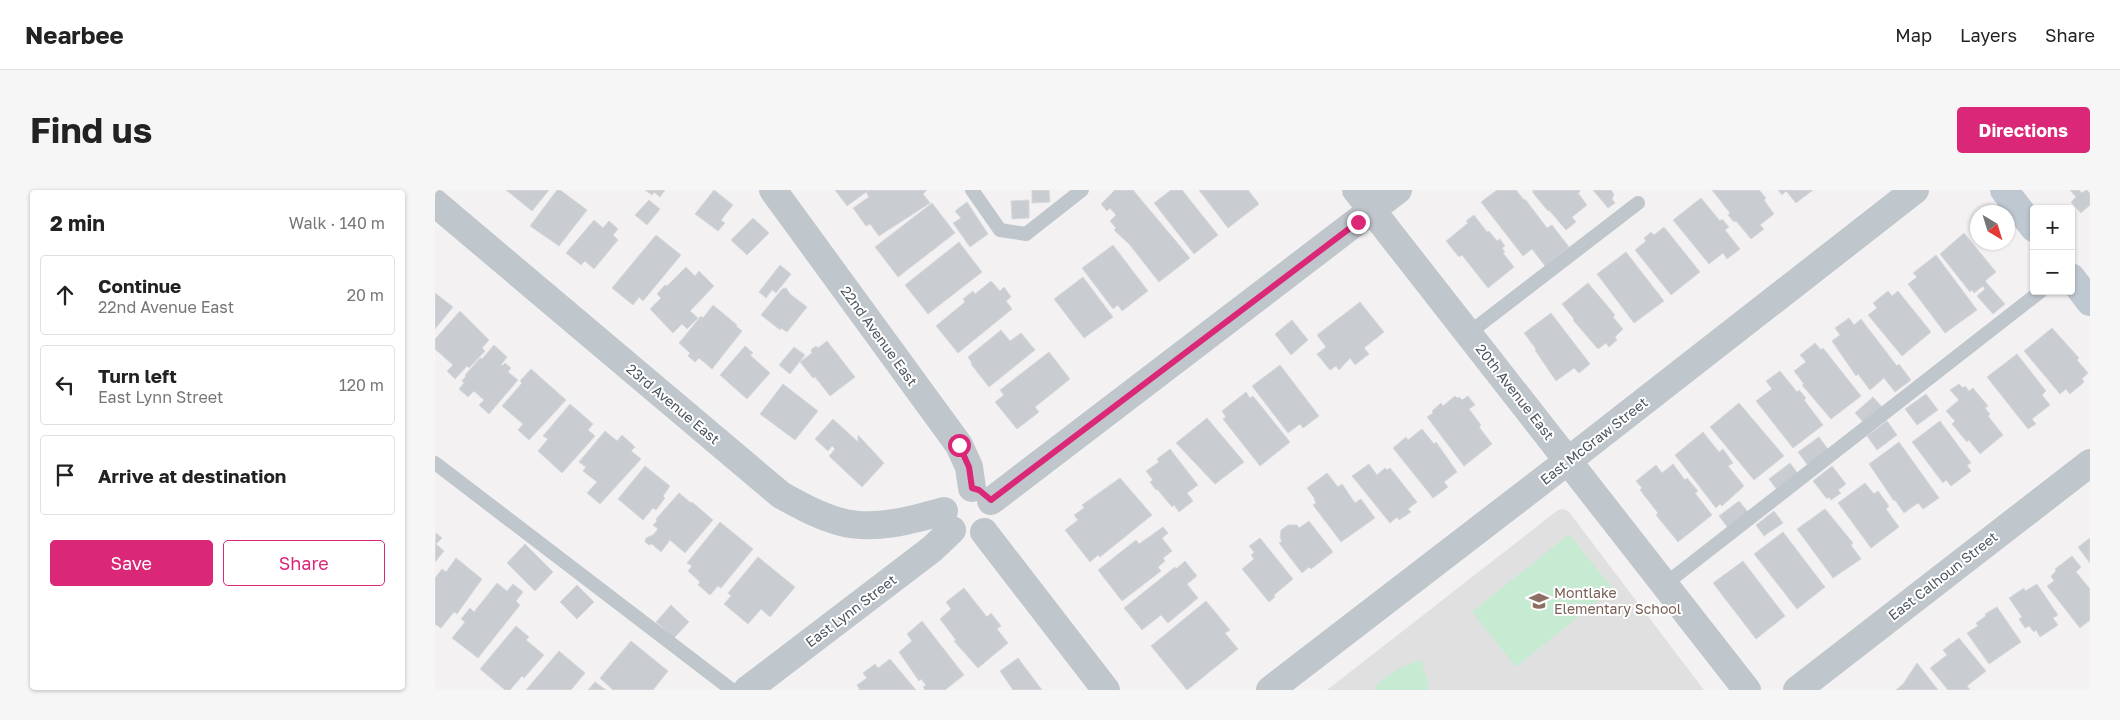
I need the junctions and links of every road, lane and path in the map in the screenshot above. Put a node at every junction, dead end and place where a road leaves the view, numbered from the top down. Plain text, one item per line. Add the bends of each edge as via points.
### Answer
1 (773, 190) edge
2 (972, 190) edge
3 (1082, 190) edge
4 (1398, 190) edge
5 (1915, 190) edge
6 (2005, 190) edge
7 (1364, 200) edge
8 (435, 203) edge
9 (1638, 203) dead end
10 (2030, 223) edge
11 (2075, 282) edge
12 (2036, 295) edge
13 (2090, 302) edge
14 (1469, 333) junction
15 (1569, 460) junction
16 (435, 463) edge
17 (2090, 463) edge
18 (982, 494) junction
19 (948, 520) junction
20 (984, 532) junction
21 (1664, 585) junction
22 (732, 690) edge
23 (747, 690) edge
24 (1106, 690) edge
25 (1270, 690) edge
26 (1747, 690) edge
27 (1797, 690) edge

1 - 18 street, 22nd Avenue East via 959,445
2 - 3 lane via 1000,230 1026,234
4 - 7 street
5 - 15 street, East McGraw Street
6 - 10 street
7 - 14 street, 20th Avenue East
7 - 18 street
8 - 19 street, 23rd Avenue East via 781,495 813,513 843,523 881,525
9 - 14 lane
11 - 13 street
12 - 21 lane
14 - 15 street, 20th Avenue East
15 - 21 street, 20th Avenue East
15 - 25 street, East McGraw Street
16 - 22 lane
17 - 27 street, East Calhoun Street
18 - 19 street via 964,488 950,495 946,502
18 - 20 street via 993,516
19 - 20 street via 961,536 970,537
19 - 23 street, East Lynn Street via 932,549
20 - 24 street
21 - 26 street, 20th Avenue East

